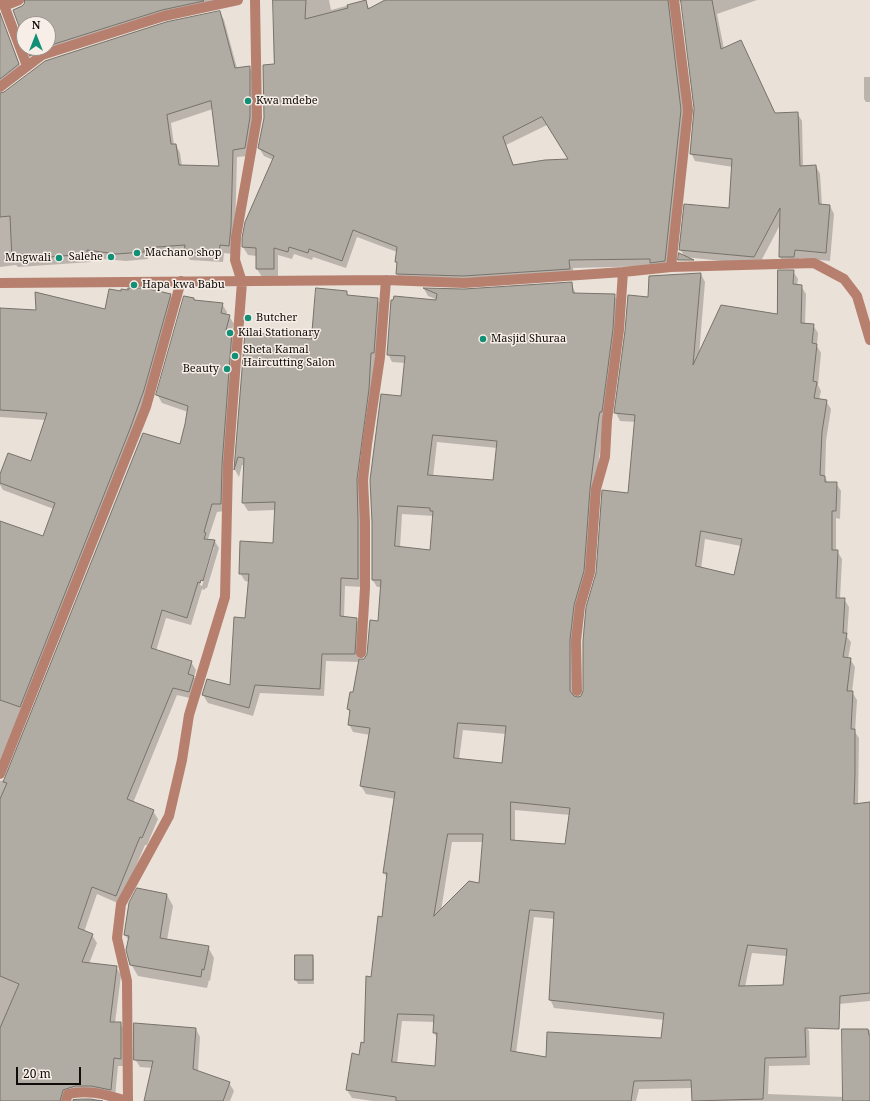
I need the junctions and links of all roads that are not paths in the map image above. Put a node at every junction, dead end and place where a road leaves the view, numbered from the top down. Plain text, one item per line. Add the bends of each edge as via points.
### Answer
1 (19, 0) edge
2 (238, 0) edge
3 (255, 0) edge
4 (674, 0) edge
5 (2, 2) edge
6 (28, 66) junction
7 (0, 86) edge
8 (670, 267) junction
9 (623, 272) junction
10 (386, 280) junction
11 (181, 282) junction
12 (242, 282) junction
13 (0, 283) edge
14 (870, 340) edge
15 (361, 653) dead end
16 (577, 691) dead end
17 (0, 774) edge
18 (66, 1101) edge
19 (128, 1101) edge

1 - 5 street via 9,4
2 - 6 street via 164,16 42,55
3 - 12 street via 257,118 236,236 235,260
4 - 8 street via 688,110
5 - 6 street
6 - 7 street
8 - 9 street
8 - 14 street via 814,263 844,279 857,296
9 - 10 street via 464,283
9 - 16 street via 605,457 596,490 590,572 580,606 576,641
10 - 12 street
10 - 15 street via 380,357 364,480 365,588
11 - 12 street
11 - 13 street
11 - 17 street via 146,407
12 - 19 street via 228,465 225,597 189,715 169,816 121,904 118,938 127,981
18 - 19 street via 68,1094 94,1092

